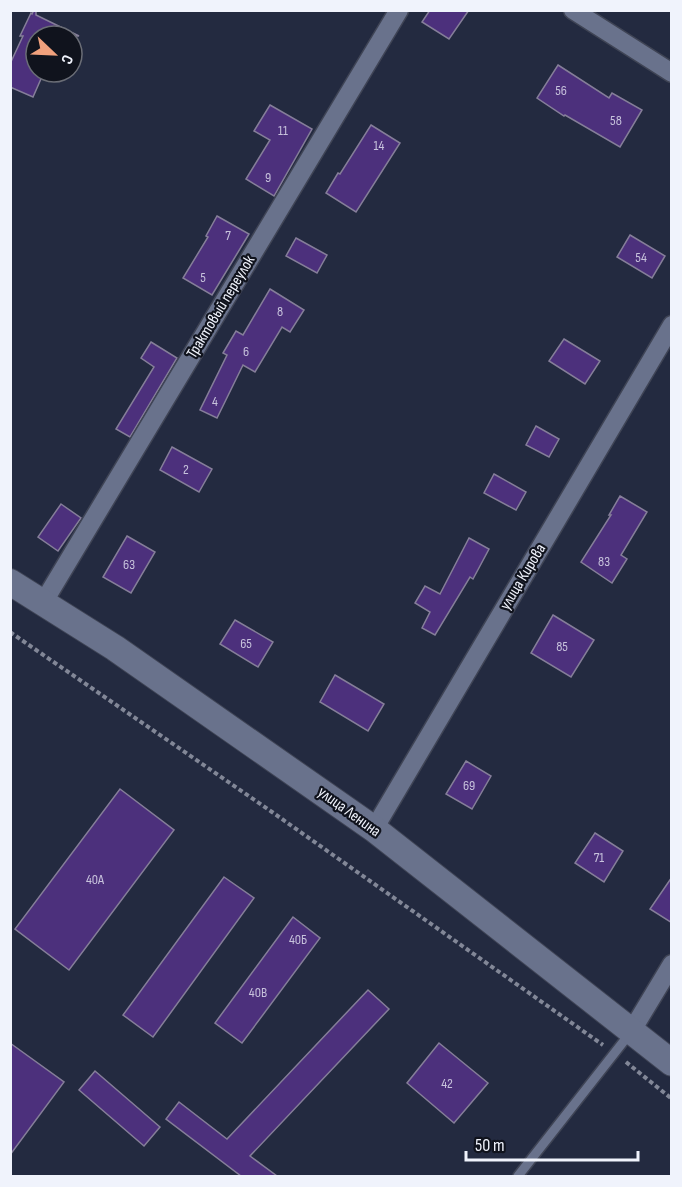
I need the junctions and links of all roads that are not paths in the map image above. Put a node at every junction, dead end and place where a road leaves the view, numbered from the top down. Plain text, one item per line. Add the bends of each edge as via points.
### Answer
1 (399, 10) edge
2 (573, 10) edge
3 (672, 73) edge
4 (672, 325) edge
5 (10, 582) edge
6 (43, 603) junction
7 (374, 829) junction
8 (672, 964) edge
9 (631, 1032) junction
10 (672, 1063) edge
11 (518, 1176) edge

1 - 6 street, Трактовый переулок
2 - 3 street
4 - 7 street, улица Кирова
5 - 6 main road, улица Ленина
6 - 7 main road, улица Ленина via 115,648
7 - 9 main road, улица Ленина
8 - 9 street
9 - 10 main road, улица Ленина
9 - 11 lane

